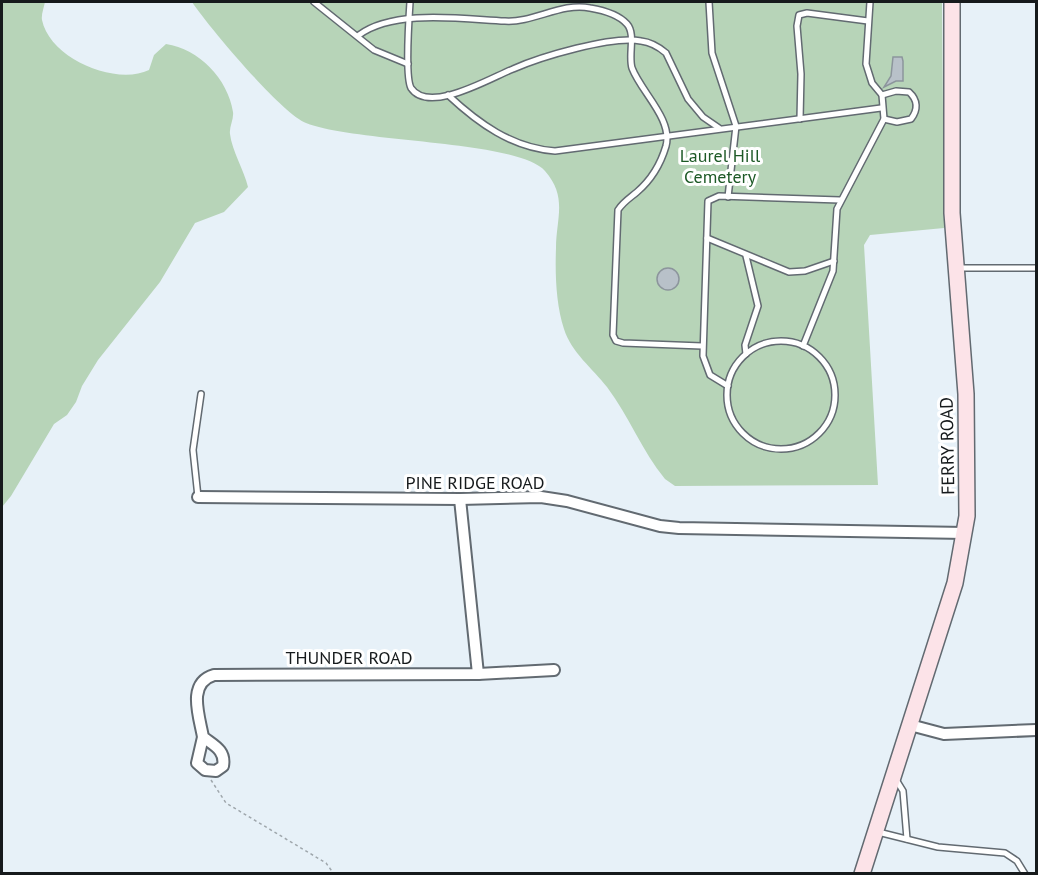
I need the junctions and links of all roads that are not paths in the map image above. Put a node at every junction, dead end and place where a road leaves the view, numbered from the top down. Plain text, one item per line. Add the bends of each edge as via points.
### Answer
1 (314, 2) edge
2 (410, 2) edge
3 (709, 2) edge
4 (870, 2) edge
5 (952, 2) edge
6 (587, 4) edge
7 (409, 20) junction
8 (868, 21) junction
9 (359, 35) junction
10 (630, 40) junction
11 (408, 64) junction
12 (448, 95) junction
13 (882, 95) junction
14 (881, 108) junction
15 (800, 119) junction
16 (884, 119) junction
17 (736, 126) junction
18 (719, 128) junction
19 (667, 135) junction
20 (728, 197) junction
21 (840, 200) junction
22 (707, 238) junction
23 (746, 256) junction
24 (834, 261) junction
25 (955, 268) junction
26 (1036, 268) edge
27 (702, 346) junction
28 (803, 346) junction
29 (746, 354) junction
30 (728, 386) junction
31 (201, 394) dead end
32 (198, 497) joint
33 (460, 500) junction
34 (965, 533) junction
35 (554, 670) dead end
36 (478, 674) junction
37 (910, 725) junction
38 (1036, 730) edge
39 (203, 737) junction
40 (894, 777) junction
41 (876, 832) junction
42 (907, 839) junction
43 (862, 873) edge
44 (1025, 873) edge

1 - 9 lane
2 - 7 lane
3 - 17 lane via 712,53
4 - 8 lane
5 - 25 main road, FERRY ROAD
6 - 7 lane via 511,22
6 - 10 lane via 626,23
7 - 9 lane via 378,24
7 - 11 lane
8 - 13 lane via 868,73
8 - 15 lane via 799,15
9 - 11 lane via 374,50
10 - 12 lane via 553,55
10 - 18 lane via 643,41 666,52 688,99
10 - 19 lane via 633,71
11 - 12 lane via 410,84 416,93
12 - 19 lane via 498,135 540,149 560,151
13 - 14 lane
13 - 16 lane via 909,92 916,100 911,119
14 - 15 lane
14 - 16 lane
15 - 17 lane
16 - 21 lane
17 - 18 lane
17 - 20 lane
18 - 19 lane
19 - 27 lane via 652,176 618,210 613,335 623,343
20 - 21 lane
20 - 22 lane via 708,201
21 - 24 lane via 834,225
22 - 23 lane
22 - 27 lane
23 - 24 lane via 795,272
23 - 29 lane via 758,306 745,345
24 - 28 lane via 831,279
25 - 26 lane
25 - 34 main road, FERRY ROAD via 968,433
27 - 30 lane via 707,370
28 - 29 lane via 788,341 771,342
28 - 30 lane via 825,363 836,396 825,429 804,445 779,450 747,437 731,416
29 - 30 lane
31 - 32 lane via 193,450
32 - 33 street, PINE RIDGE ROAD
33 - 34 street, PINE RIDGE ROAD via 541,497 680,528
33 - 36 street
34 - 37 main road, FERRY ROAD via 955,583
35 - 36 street, THUNDER ROAD
36 - 39 street, THUNDER ROAD via 214,675 202,681 197,690
37 - 38 street via 944,734
37 - 40 main road, FERRY ROAD
39 - 39 street, THUNDER ROAD via 196,759 198,766 216,771 224,761 222,753
40 - 41 main road, FERRY ROAD
40 - 42 lane via 903,790
41 - 42 lane
41 - 43 main road, FERRY ROAD
42 - 44 lane via 938,847 1005,853

